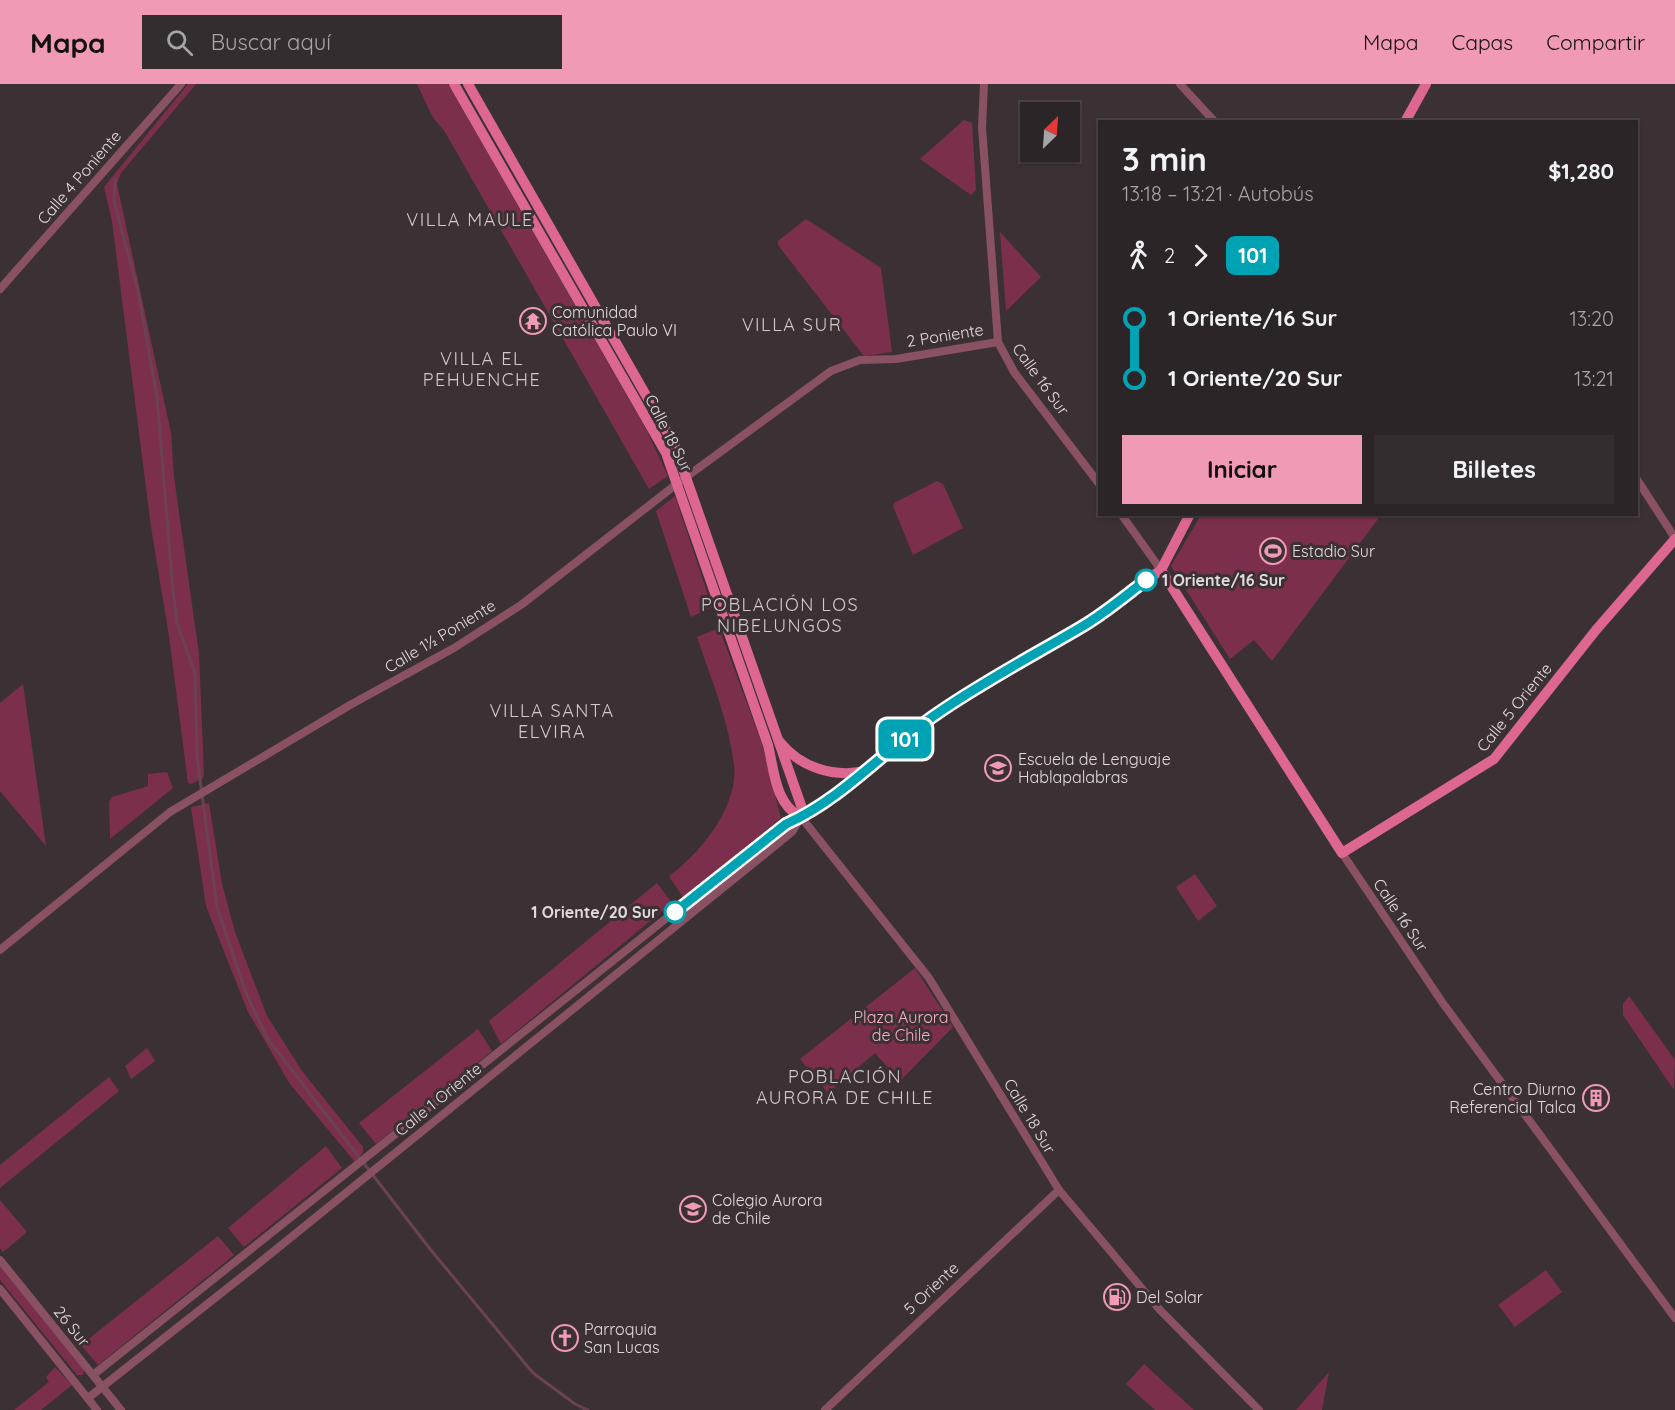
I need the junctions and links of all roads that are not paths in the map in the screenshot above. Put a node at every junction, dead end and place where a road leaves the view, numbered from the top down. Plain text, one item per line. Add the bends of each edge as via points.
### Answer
1 (180, 84) edge
2 (454, 84) edge
3 (468, 84) edge
4 (984, 84) edge
5 (1180, 84) edge
6 (1426, 84) edge
7 (1213, 120) edge
8 (1406, 120) edge
9 (0, 288) edge
10 (998, 342) junction
11 (896, 358) joint
12 (688, 476) junction
13 (1638, 481) edge
14 (1098, 482) edge
15 (678, 483) junction
16 (1122, 516) edge
17 (1189, 516) edge
18 (1675, 539) edge
19 (1161, 570) junction
20 (776, 737) junction
21 (868, 770) junction
22 (801, 818) junction
23 (1342, 853) junction
24 (0, 950) edge
25 (1059, 1190) junction
26 (0, 1260) edge
27 (0, 1289) edge
28 (1675, 1318) edge
29 (93, 1375) junction
30 (102, 1387) junction
31 (88, 1398) junction
32 (98, 1410) edge
33 (121, 1410) edge
34 (825, 1410) edge
35 (1258, 1410) edge

1 - 9 street, Calle 4 Poniente
2 - 15 main road, Calle 18 Sur via 659,442
3 - 12 main road, Calle 18 Sur via 675,446
4 - 10 street, Calle 16 Sur via 982,116
5 - 7 street
6 - 8 main road
10 - 11 street, 2 Poniente
10 - 14 street, Calle 16 Sur via 1014,372
11 - 12 street, Calle 1½ Poniente via 860,360 831,371
12 - 15 street, Calle 1½ Poniente
12 - 20 main road, Calle 18 Sur
13 - 18 street
15 - 22 main road, Calle 18 Sur via 768,745 779,791 789,809
15 - 24 street, Calle 1½ Poniente via 521,605 454,648 170,812
16 - 19 street, Calle 16 Sur
17 - 19 main road, Calle 1 Oriente
18 - 23 main road, Calle 5 Oriente via 1602,622 1494,759
19 - 21 main road, Calle 1 Oriente via 1083,626 936,715
19 - 23 main road, Calle 16 Sur
20 - 21 main road via 798,759 816,768 847,774
20 - 22 main road, Calle 18 Sur via 802,808
21 - 22 main road, Calle 1 Oriente
22 - 25 street, Calle 18 Sur via 929,978
22 - 29 street, Calle 1 Oriente via 762,842
22 - 30 street, Calle 1 Oriente via 792,832
23 - 28 street, Calle 16 Sur via 1442,1002
25 - 34 street, 5 Oriente
25 - 35 street, Calle 18 Sur via 1160,1310
26 - 29 street, 26 Sur
27 - 31 street, 26 Sur
29 - 30 street, 26 Sur
30 - 31 street, Calle 1 Oriente
30 - 33 street, 26 Sur
31 - 32 street, 26 Sur

